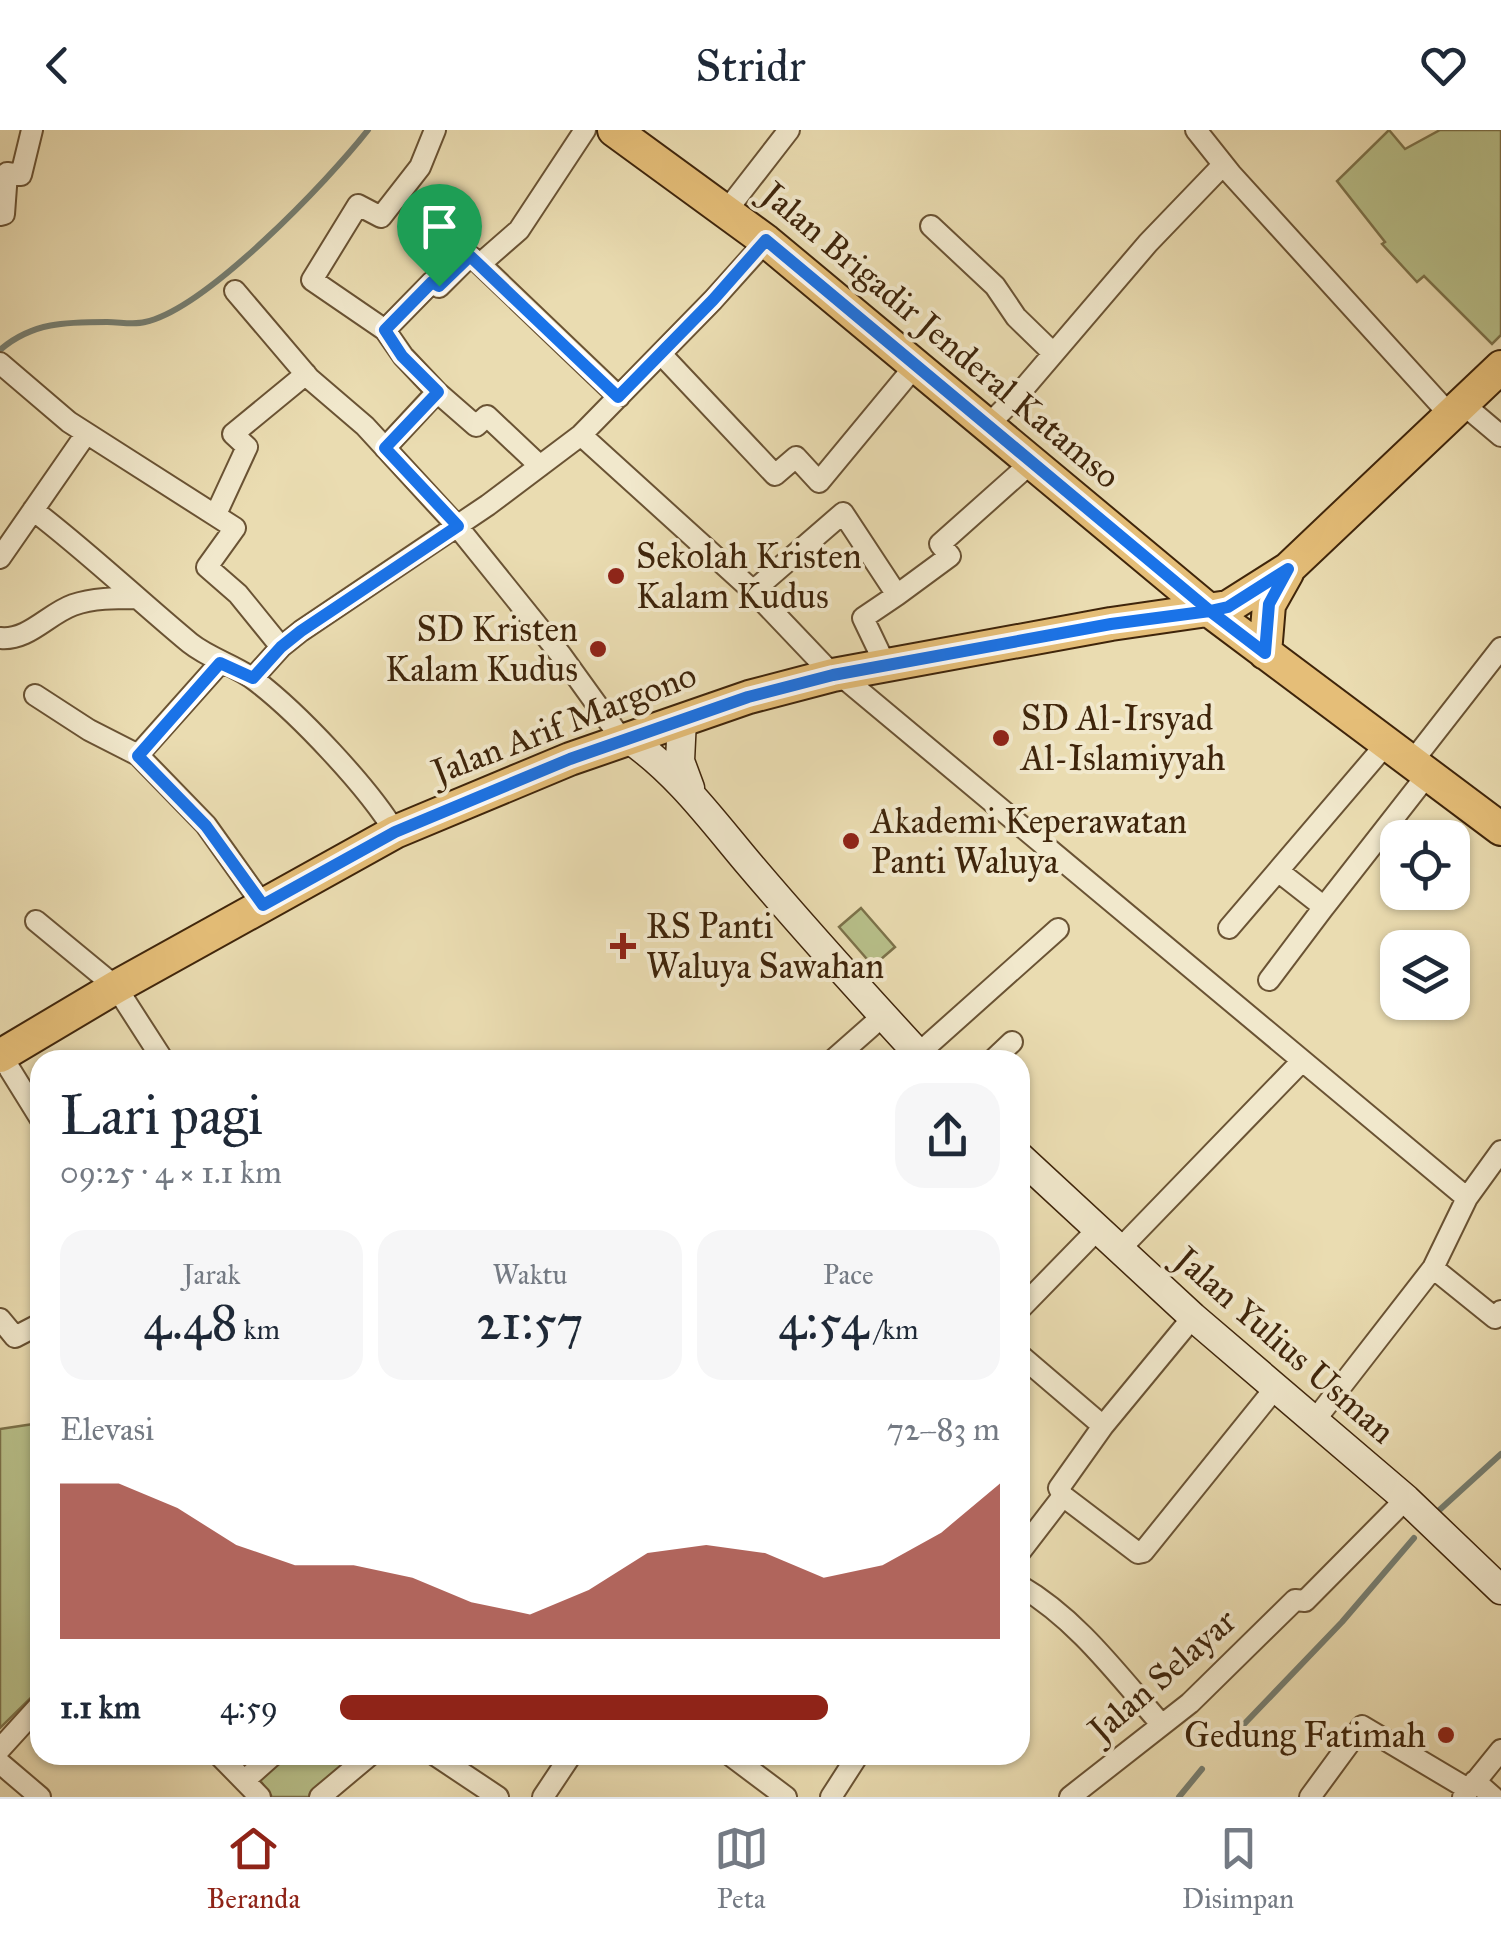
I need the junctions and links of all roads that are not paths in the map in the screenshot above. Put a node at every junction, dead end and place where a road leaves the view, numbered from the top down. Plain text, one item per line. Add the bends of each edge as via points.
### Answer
1 (32, 130) edge
2 (435, 130) edge
3 (584, 130) edge
4 (614, 130) edge
5 (788, 130) edge
6 (1196, 130) edge
7 (1227, 169) junction
8 (728, 210) junction
9 (0, 215) edge
10 (932, 226) dead end
11 (766, 240) junction
12 (480, 264) junction
13 (235, 291) dead end
14 (385, 330) junction
15 (1052, 352) junction
16 (661, 354) junction
17 (2, 364) edge
18 (916, 366) junction
19 (1501, 367) edge
20 (306, 374) junction
21 (438, 392) junction
22 (618, 397) junction
23 (1456, 409) junction
24 (988, 425) junction
25 (86, 434) junction
26 (581, 435) junction
27 (1501, 436) edge
28 (385, 448) junction
29 (1032, 462) junction
30 (540, 466) junction
31 (33, 510) junction
32 (216, 514) junction
33 (458, 526) junction
34 (0, 558) edge
35 (1288, 569) junction
36 (753, 591) junction
37 (897, 595) junction
38 (137, 598) junction
39 (1210, 611) junction
40 (0, 638) edge
41 (281, 647) junction
42 (1501, 648) edge
43 (1265, 653) junction
44 (220, 663) junction
45 (886, 666) junction
46 (836, 675) junction
47 (253, 678) junction
48 (35, 695) dead end
49 (682, 719) junction
50 (626, 740) junction
51 (138, 756) junction
52 (1409, 760) junction
53 (692, 794) junction
54 (1501, 829) edge
55 (395, 832) junction
56 (1278, 871) junction
57 (263, 905) junction
58 (1324, 907) junction
59 (36, 921) dead end
60 (1058, 928) dead end
61 (1230, 928) dead end
62 (1269, 980) dead end
63 (116, 987) junction
64 (884, 1015) junction
65 (1012, 1042) dead end
66 (157, 1050) edge
67 (844, 1050) edge
68 (915, 1050) edge
69 (928, 1050) edge
70 (1004, 1050) edge
71 (1, 1055) edge
72 (1302, 1061) junction
73 (30, 1102) edge
74 (1501, 1151) edge
75 (1030, 1167) edge
76 (1468, 1198) junction
77 (1096, 1231) junction
78 (1118, 1251) junction
79 (1432, 1268) junction
80 (1030, 1299) edge
81 (1501, 1311) edge
82 (1193, 1318) junction
83 (0, 1319) edge
84 (30, 1329) edge
85 (1030, 1364) edge
86 (1276, 1387) junction
87 (1314, 1420) junction
88 (1103, 1426) junction
89 (1063, 1496) junction
90 (1406, 1498) junction
91 (1030, 1539) edge
92 (1501, 1590) edge
93 (1030, 1592) edge
94 (30, 1715) edge
95 (1161, 1724) junction
96 (0, 1749) edge
97 (1501, 1750) edge
98 (0, 1763) edge
99 (229, 1765) edge
100 (262, 1765) edge
101 (358, 1765) edge
102 (451, 1765) edge
103 (564, 1765) edge
104 (743, 1765) edge
105 (852, 1765) edge
106 (246, 1780) junction
107 (1469, 1789) edge
108 (40, 1797) edge
109 (260, 1797) edge
110 (320, 1797) edge
111 (498, 1797) edge
112 (543, 1797) edge
113 (786, 1797) edge
114 (831, 1797) edge
115 (1070, 1797) edge
116 (1310, 1797) edge
117 (1492, 1797) edge

1 - 9 street via 21,175 8,173
2 - 14 street via 420,167 381,217 358,205 312,280
3 - 12 street via 519,230
4 - 8 main road, Jalan Brigadir Jenderal Katamso
5 - 8 street
6 - 7 street
7 - 15 street via 1148,243
7 - 23 street
8 - 11 main road, Jalan Brigadir Jenderal Katamso
10 - 15 street
11 - 16 street
11 - 18 main road, Jalan Brigadir Jenderal Katamso
12 - 14 street via 470,256 439,286 432,282
12 - 22 street
13 - 20 street
14 - 21 street
15 - 24 street
16 - 18 street via 775,476 796,457 819,482
16 - 22 street
17 - 25 street
18 - 24 main road, Jalan Brigadir Jenderal Katamso
19 - 23 main road
20 - 28 street
20 - 32 street via 233,434 247,448
21 - 28 street
21 - 30 street via 476,426 487,416
22 - 26 street
23 - 27 street
23 - 35 main road
24 - 29 main road, Jalan Brigadir Jenderal Katamso
25 - 31 street
25 - 32 street
26 - 30 street
26 - 36 street
28 - 33 street
29 - 37 street via 940,544 950,556
29 - 39 main road, Jalan Brigadir Jenderal Katamso
30 - 33 street
31 - 34 street
31 - 38 street
32 - 41 street via 235,528 206,567
33 - 41 street
33 - 50 street
35 - 39 main road, Jalan Arif Margono via 1228,607
35 - 43 main road via 1269,604
36 - 37 street via 843,512
36 - 46 street
37 - 45 street via 862,618
38 - 40 street via 69,606 24,633
38 - 44 street
39 - 43 main road, Jalan Brigadir Jenderal Katamso
39 - 45 main road, Jalan Arif Margono
41 - 47 street
42 - 52 street
43 - 52 main road, Jalan Brigadir Jenderal Katamso
44 - 47 street
44 - 51 street
45 - 46 main road, Jalan Arif Margono
46 - 49 main road, Jalan Arif Margono
46 - 72 street
47 - 55 street via 382,810
48 - 51 street
49 - 50 main road, Jalan Arif Margono
49 - 53 main road via 680,761
50 - 53 main road
50 - 55 main road, Jalan Arif Margono
51 - 57 street via 206,826
52 - 54 main road, Jalan Brigadir Jenderal Katamso
52 - 56 street
52 - 58 street
53 - 64 main road
55 - 57 main road, Jalan Arif Margono
56 - 58 street
56 - 61 street
57 - 63 main road, Jalan Arif Margono
58 - 62 street
59 - 63 street
60 - 69 street
63 - 66 street
63 - 71 main road, Jalan Arif Margono
64 - 67 street
64 - 68 main road
65 - 70 street
71 - 73 street
72 - 76 street
72 - 78 street
74 - 76 street
75 - 77 main road, Jalan Yulius Usman
76 - 79 street
77 - 78 main road, Jalan Yulius Usman
77 - 80 street
78 - 82 main road, Jalan Yulius Usman
79 - 81 street via 1495,1318
79 - 87 street
82 - 86 main road, Jalan Yulius Usman
82 - 88 street
83 - 84 street via 15,1337
85 - 88 street
86 - 87 main road, Jalan Yulius Usman
86 - 89 street via 1143,1552
87 - 90 main road, Jalan Yulius Usman
88 - 89 street via 1060,1488
89 - 91 street
90 - 92 main road, Jalan Yulius Usman
90 - 95 street, Jalan Selayar via 1305,1601 1295,1600
93 - 95 street via 1083,1636
94 - 96 street
95 - 115 street, Jalan Selayar
97 - 107 street
98 - 108 street
99 - 106 street
100 - 106 street
101 - 110 street
102 - 111 street
103 - 112 street
104 - 113 street
105 - 114 street
106 - 109 street
107 - 116 street via 1362,1726
107 - 117 street

